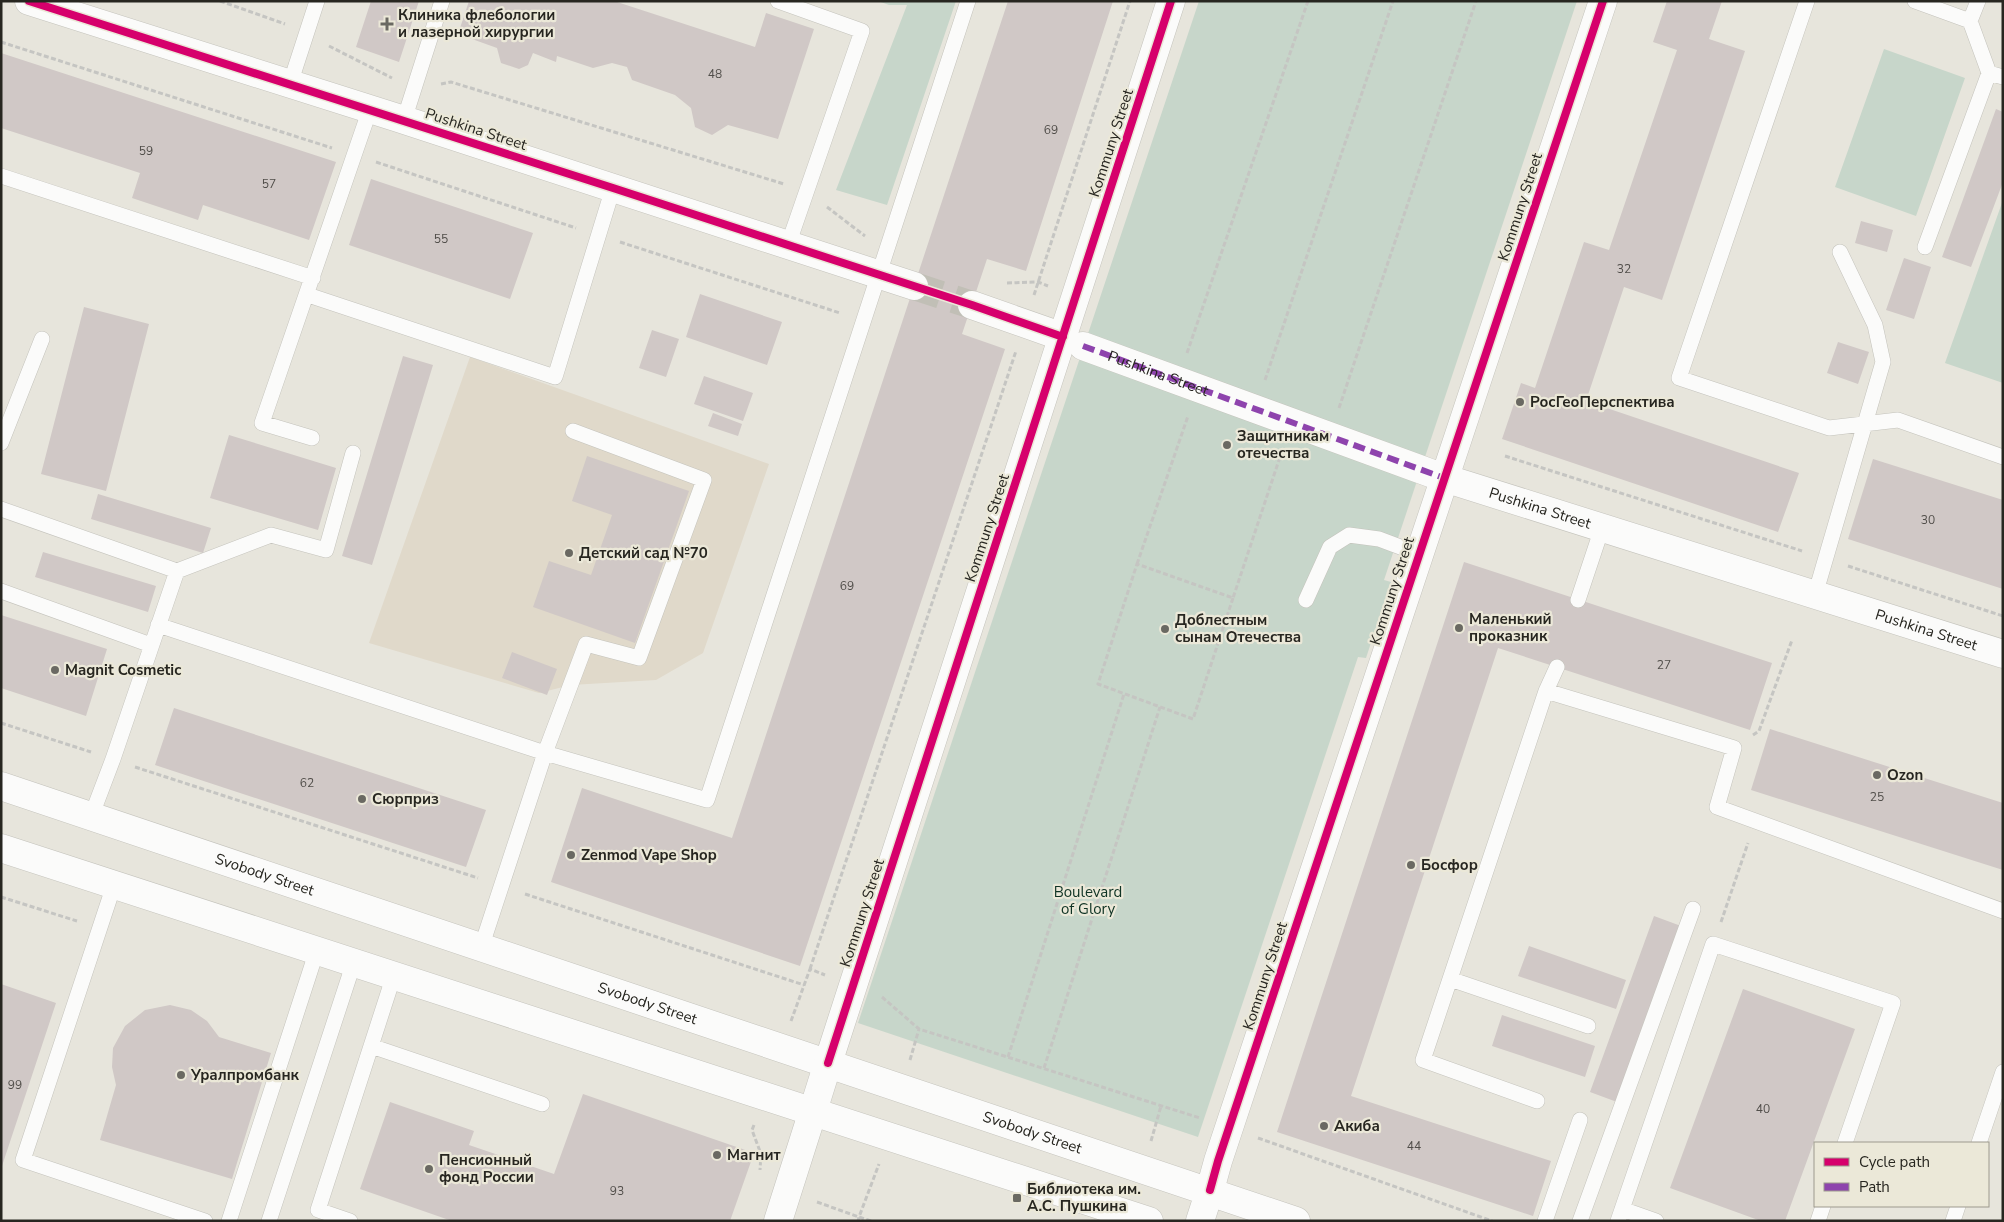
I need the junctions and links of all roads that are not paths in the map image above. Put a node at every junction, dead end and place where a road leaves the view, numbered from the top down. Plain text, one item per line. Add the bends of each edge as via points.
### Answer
1 (29, 1) edge
2 (317, 1) edge
3 (442, 1) edge
4 (778, 1) edge
5 (968, 1) edge
6 (1171, 1) edge
7 (1603, 1) edge
8 (1807, 1) edge
9 (1915, 1) edge
10 (1978, 1) edge
11 (1970, 21) junction
12 (1996, 75) edge
13 (290, 84) junction
14 (370, 109) junction
15 (404, 120) junction
16 (1, 176) edge
17 (613, 188) junction
18 (788, 245) junction
19 (1924, 247) dead end
20 (1840, 252) dead end
21 (881, 263) junction
22 (313, 278) junction
23 (914, 286) tunnel mouth
24 (308, 295) junction
25 (972, 304) tunnel mouth
26 (42, 340) dead end
27 (1073, 342) junction
28 (1866, 424) junction
29 (573, 431) dead end
30 (312, 438) dead end
31 (1, 443) edge
32 (353, 452) dead end
33 (2003, 457) edge
34 (1444, 478) junction
35 (1, 509) edge
36 (1602, 528) junction
37 (1419, 554) junction
38 (177, 570) junction
39 (1, 591) edge
40 (1815, 595) junction
41 (1306, 600) dead end
42 (1578, 600) dead end
43 (158, 625) junction
44 (150, 645) junction
45 (2003, 654) edge
46 (1556, 667) dead end
47 (1546, 691) junction
48 (545, 753) junction
49 (1, 786) edge
50 (91, 817) junction
51 (1, 848) edge
52 (114, 885) junction
53 (1693, 909) dead end
54 (2003, 911) edge
55 (481, 948) junction
56 (317, 950) junction
57 (354, 962) junction
58 (394, 975) junction
59 (1450, 979) junction
60 (1588, 1026) dead end
61 (371, 1046) junction
62 (828, 1063) junction
63 (2003, 1072) edge
64 (1537, 1101) dead end
65 (542, 1104) dead end
66 (813, 1111) junction
67 (1580, 1120) dead end
68 (1845, 1142) edge
69 (1979, 1142) edge
70 (1210, 1190) junction
71 (1823, 1207) edge
72 (1958, 1207) edge
73 (1620, 1215) edge
74 (205, 1221) edge
75 (229, 1221) edge
76 (269, 1221) edge
77 (350, 1221) edge
78 (778, 1221) edge
79 (1149, 1221) edge
80 (1200, 1221) edge
81 (1296, 1221) edge
82 (1544, 1221) edge
83 (1580, 1221) edge
84 (1656, 1221) edge
85 (1818, 1221) edge
86 (1953, 1221) edge

1 - 13 street, Pushkina Street
2 - 13 lane
3 - 15 lane
4 - 18 lane via 862,31
5 - 21 lane
6 - 27 street, Kommuny Street
7 - 34 street, Kommuny Street
8 - 28 lane via 1678,378 1829,428
9 - 11 lane
10 - 11 lane
11 - 12 lane
12 - 19 lane
13 - 14 street, Pushkina Street
14 - 15 street, Pushkina Street
14 - 22 lane
15 - 17 street, Pushkina Street
16 - 22 lane
17 - 18 street, Pushkina Street
17 - 24 lane via 555,378
18 - 21 street, Pushkina Street
20 - 28 lane via 1875,325 1883,362
21 - 23 street, Pushkina Street
21 - 48 lane via 707,800
22 - 24 lane
24 - 30 lane via 262,423
25 - 27 street, Pushkina Street
26 - 31 lane
27 - 34 street, Pushkina Street
27 - 62 street, Kommuny Street
28 - 33 lane via 1898,420
28 - 40 lane
29 - 48 lane via 704,480 639,658 586,644
32 - 38 lane via 326,550 271,535
34 - 36 street, Pushkina Street
34 - 37 street, Kommuny Street
35 - 38 lane
36 - 40 street, Pushkina Street
36 - 42 lane
37 - 41 lane via 1379,539 1349,535 1330,547
37 - 70 street, Kommuny Street
38 - 43 lane
39 - 44 lane
40 - 45 street, Pushkina Street
43 - 44 lane
43 - 48 lane
44 - 50 lane
46 - 47 lane
47 - 54 lane via 1734,748 1717,807
47 - 59 lane
48 - 55 lane
49 - 50 street, Svobody Street
50 - 55 street, Svobody Street
51 - 52 street
52 - 56 street
52 - 74 lane via 22,1160
53 - 83 lane
55 - 62 street, Svobody Street
56 - 57 street
56 - 75 lane
57 - 58 street
57 - 76 lane
58 - 61 lane
58 - 66 street
59 - 60 lane
59 - 64 lane via 1423,1060
61 - 65 lane
61 - 77 lane via 318,1210
62 - 66 street, Kommuny Street
62 - 70 street, Svobody Street
63 - 69 lane
66 - 78 street, Kommuny Street
66 - 79 street
67 - 82 lane
68 - 73 lane via 1893,1004 1713,944
70 - 80 street, Kommuny Street
70 - 81 street, Svobody Street
71 - 85 lane
72 - 86 lane
73 - 84 lane

